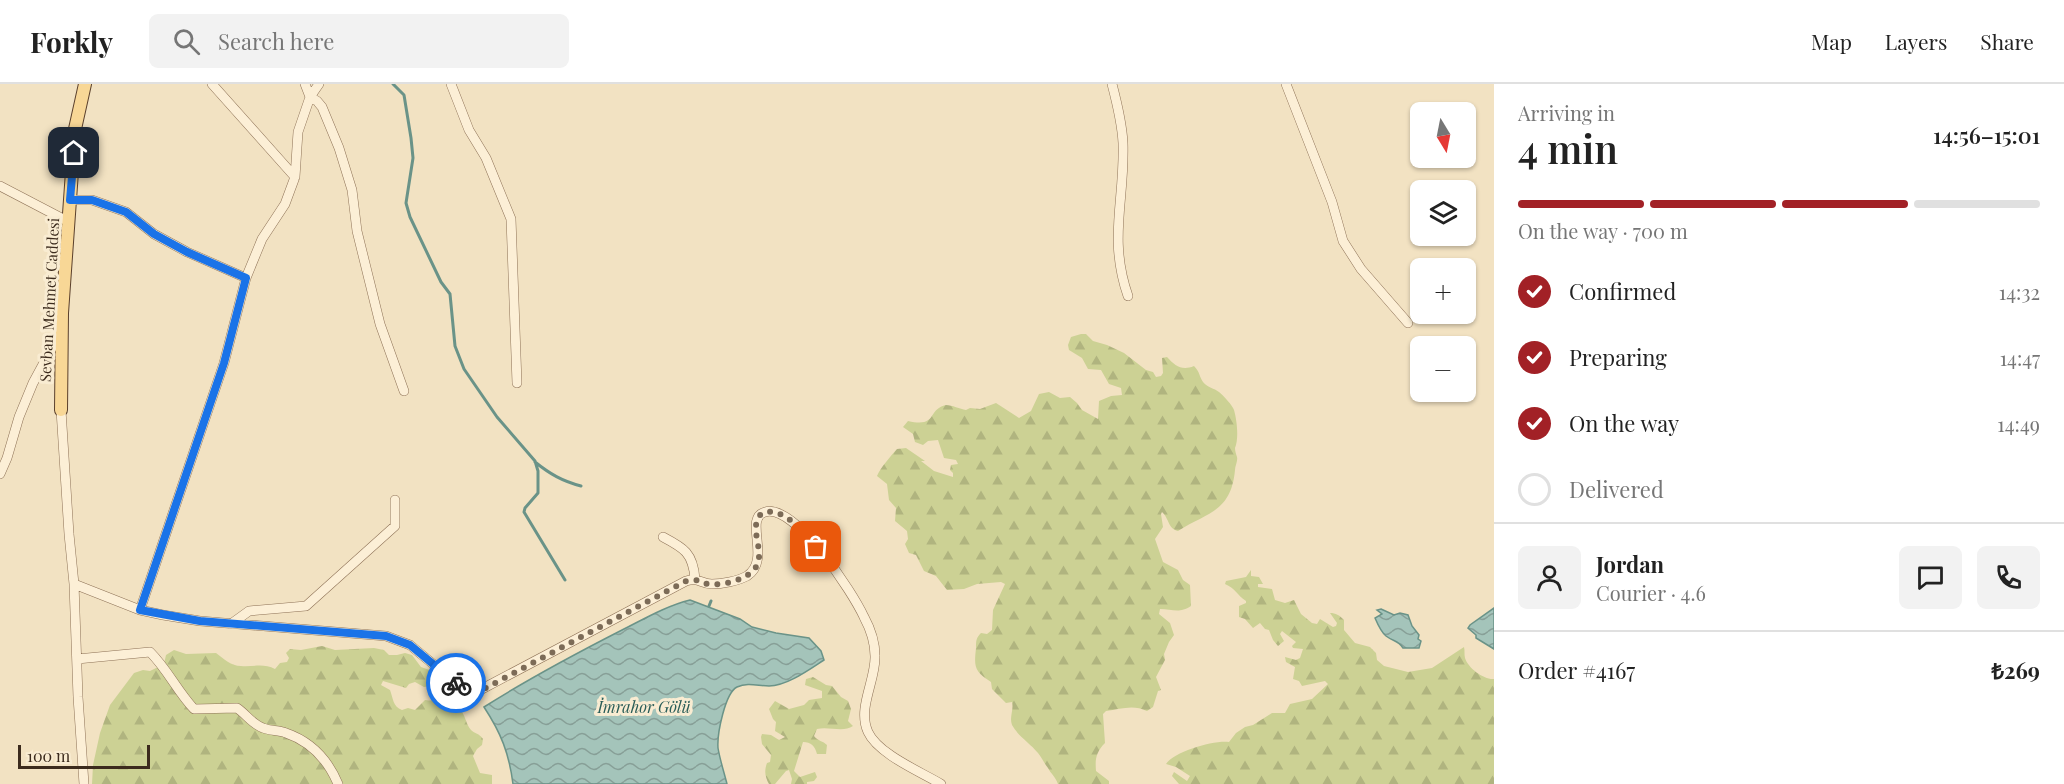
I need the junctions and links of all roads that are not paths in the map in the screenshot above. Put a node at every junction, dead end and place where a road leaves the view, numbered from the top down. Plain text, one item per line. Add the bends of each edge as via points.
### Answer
1 (85, 84) edge
2 (213, 84) edge
3 (305, 84) edge
4 (319, 84) edge
5 (451, 84) edge
6 (1112, 84) edge
7 (1286, 84) edge
8 (310, 97) junction
9 (295, 177) junction
10 (0, 186) edge
11 (70, 200) junction
12 (69, 222) junction
13 (246, 278) junction
14 (1128, 296) dead end
15 (62, 313) junction
16 (1408, 323) dead end
17 (517, 383) dead end
18 (404, 391) dead end
19 (61, 410) joint
20 (0, 474) edge
21 (395, 500) dead end
22 (663, 537) dead end
23 (695, 579) junction
24 (74, 584) junction
25 (140, 610) junction
26 (231, 624) junction
27 (77, 659) junction
28 (84, 784) edge
29 (338, 784) edge
30 (941, 784) edge

1 - 11 main road, Sevban Mehmet Caddesi via 75,129
2 - 9 street
3 - 8 street
4 - 8 street
5 - 17 street via 511,219
6 - 14 street via 1123,143 1117,246
7 - 16 street via 1343,241 1361,269
8 - 9 street via 298,132
8 - 18 street via 327,116 352,190 357,231 380,324
9 - 13 street
10 - 12 street
11 - 12 main road, Sevban Mehmet Caddesi
11 - 13 street via 92,200 126,212 154,234
12 - 15 main road, Sevban Mehmet Caddesi
13 - 25 street via 224,363
15 - 19 main road, Sevban Mehmet Caddesi
15 - 20 street via 53,346 33,383
19 - 24 street
21 - 26 street via 395,526 306,606 249,611
22 - 23 street via 689,554
23 - 26 street via 676,585 474,692 462,688 410,645 386,636
23 - 30 street via 712,584 748,575 759,560 757,517 772,512 792,522 839,575 866,620 875,656 866,704 868,733 895,757
24 - 25 street
24 - 27 street
25 - 26 street
27 - 28 street
27 - 29 street via 150,652 194,709 237,708 264,729 302,740 323,756

